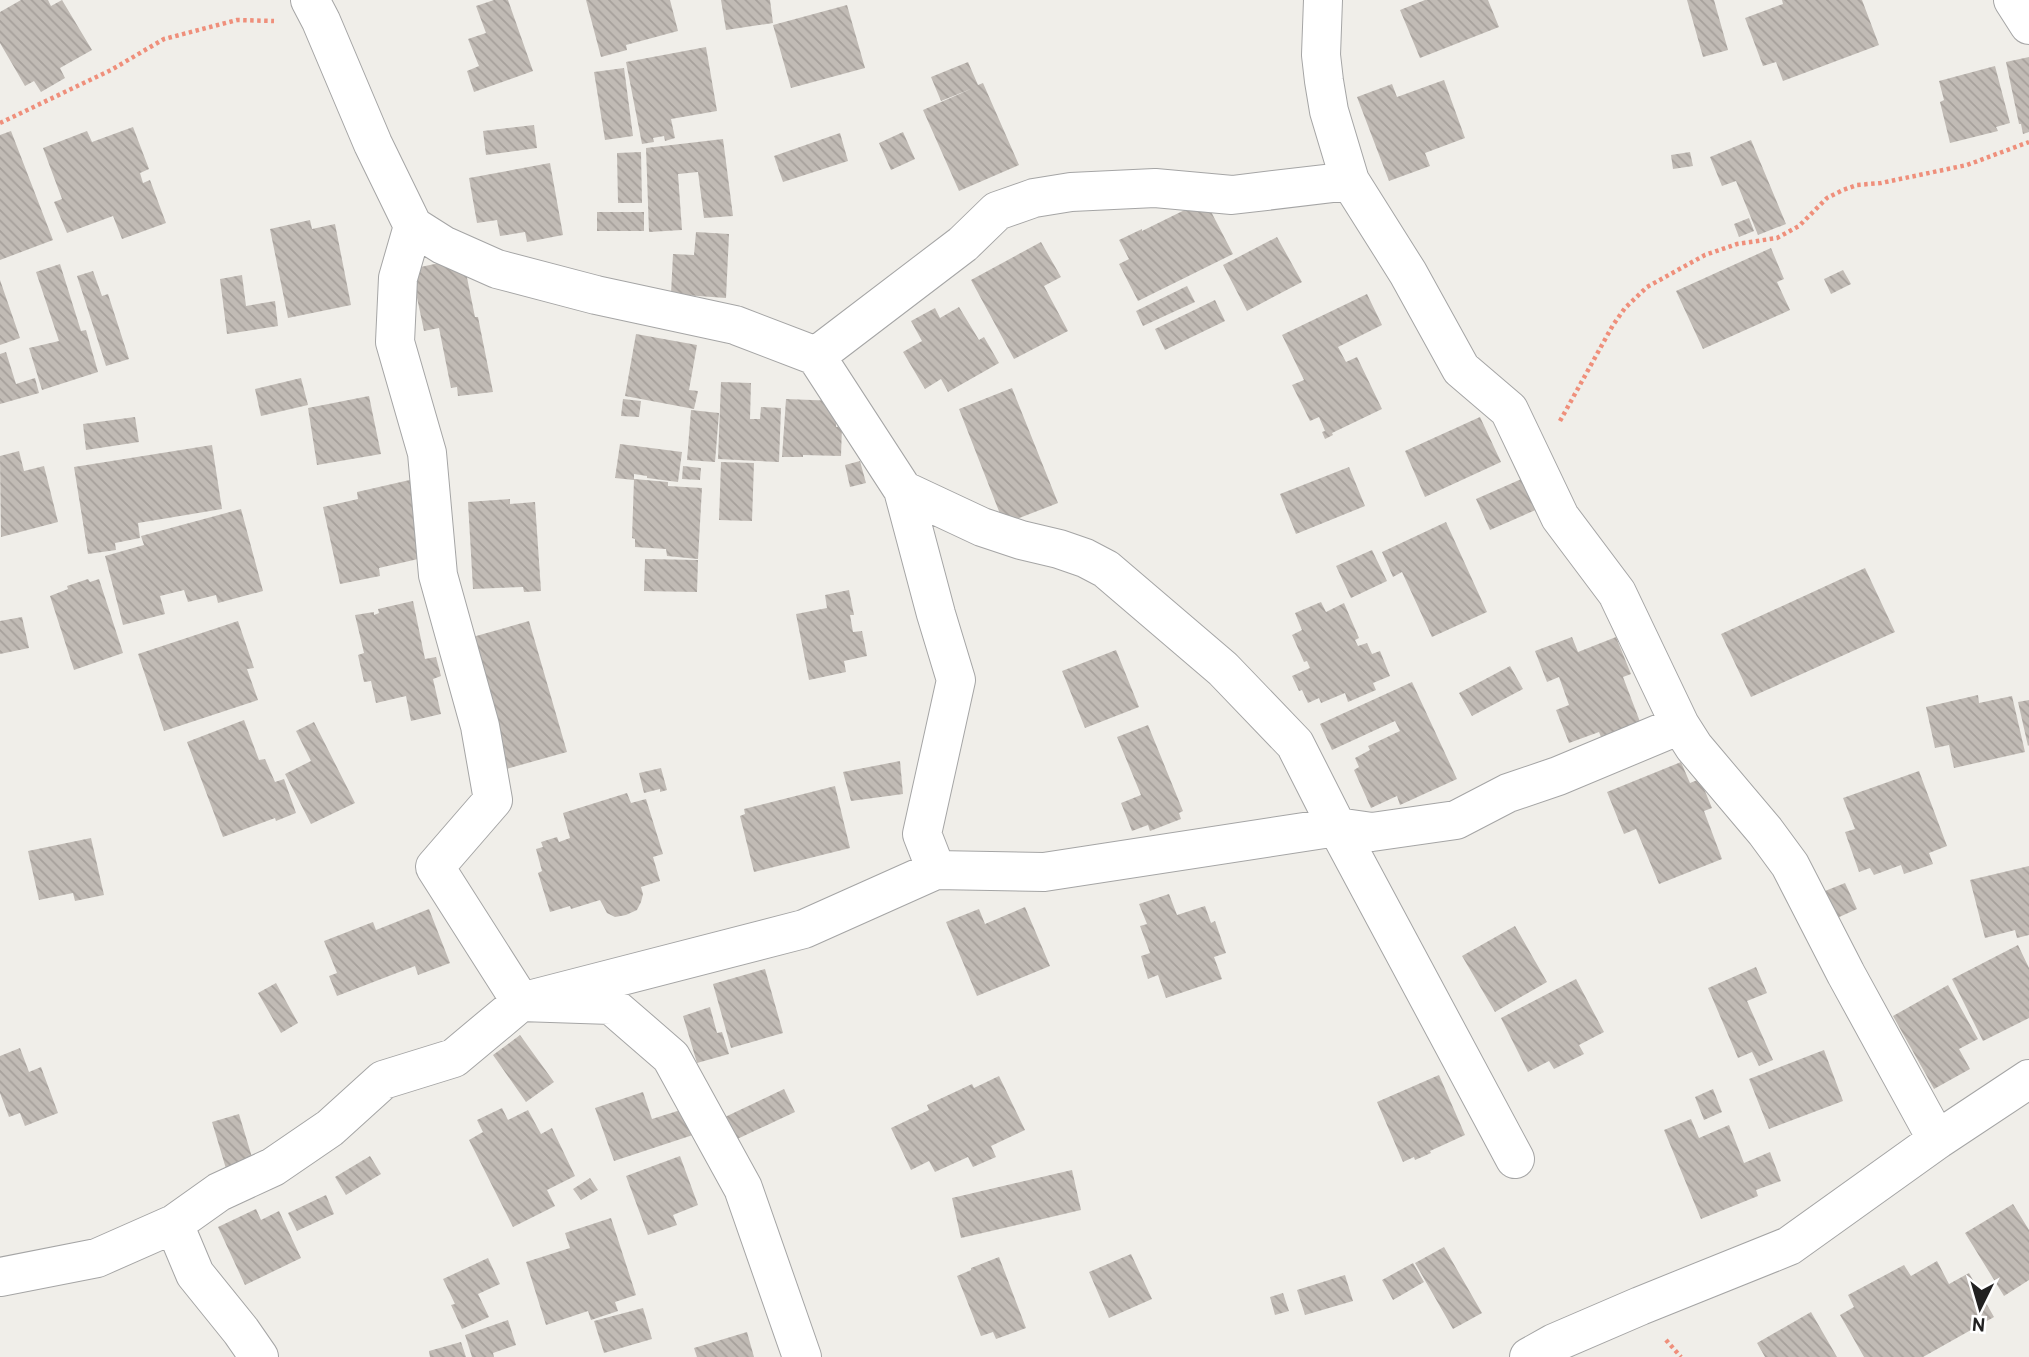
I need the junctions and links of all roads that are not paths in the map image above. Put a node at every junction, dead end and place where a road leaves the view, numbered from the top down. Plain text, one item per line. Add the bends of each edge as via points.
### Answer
1 (1323, 0) edge
2 (2013, 0) edge
3 (315, 10) edge
4 (2029, 25) edge
5 (1350, 181) junction
6 (413, 226) junction
7 (816, 356) junction
8 (903, 491) junction
9 (1681, 725) junction
10 (1337, 827) junction
11 (936, 870) junction
12 (521, 1002) junction
13 (2029, 1079) edge
14 (1937, 1140) junction
15 (1514, 1159) dead end
16 (174, 1224) junction
17 (0, 1277) edge
18 (259, 1357) edge
19 (802, 1357) edge
20 (1529, 1357) edge

1 - 5 street via 1324,81
2 - 4 street
3 - 6 street
5 - 7 street via 1232,195 1155,188 1034,198 997,211 963,244
5 - 9 street via 1408,272 1461,369 1508,410 1560,517 1617,593
6 - 7 street via 497,269 735,325
6 - 12 street via 398,278 395,342 427,453 438,575 480,726 493,800 435,867
7 - 8 street
8 - 10 street via 982,527 1086,558 1106,569 1223,669 1296,744
8 - 11 street via 957,680 922,834
9 - 10 street via 1508,793 1456,820 1372,832
9 - 14 street via 1790,865
10 - 11 street via 1044,872
10 - 15 street
11 - 12 street via 804,929
12 - 16 street via 454,1058 383,1080 330,1128 273,1167 219,1192
12 - 19 street via 611,1005 671,1057 743,1188
13 - 14 street
14 - 20 street via 1789,1246
16 - 17 street via 97,1258
16 - 18 street via 195,1274

